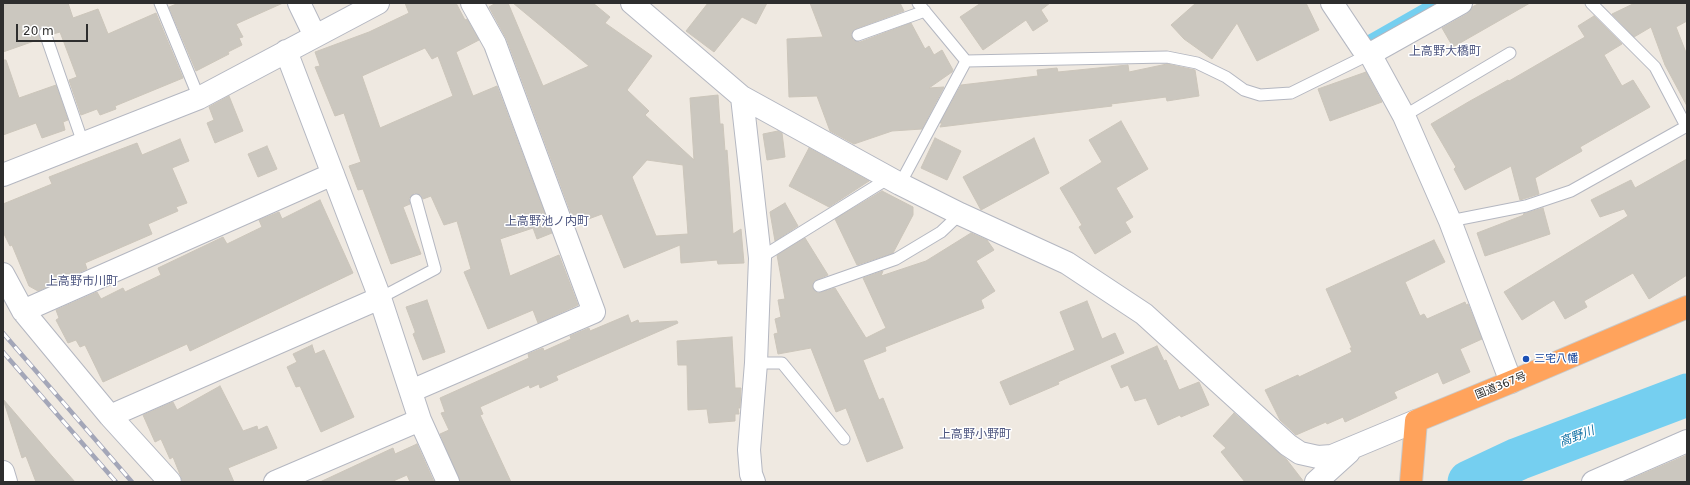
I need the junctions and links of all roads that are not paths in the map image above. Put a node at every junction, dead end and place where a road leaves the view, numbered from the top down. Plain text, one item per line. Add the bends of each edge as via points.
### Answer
1 (160, 3) edge
2 (299, 3) edge
3 (378, 3) edge
4 (472, 3) edge
5 (632, 3) edge
6 (1332, 3) edge
7 (1461, 3) edge
8 (1591, 3) edge
9 (922, 7) edge
10 (45, 33) dead end
11 (858, 35) dead end
12 (315, 36) junction
13 (286, 51) junction
14 (1510, 53) dead end
15 (1370, 54) junction
16 (966, 61) junction
17 (742, 97) junction
18 (199, 98) junction
19 (1404, 116) junction
20 (1686, 126) edge
21 (83, 143) junction
22 (333, 174) junction
23 (3, 175) edge
24 (895, 181) junction
25 (416, 200) dead end
26 (960, 214) junction
27 (1450, 221) junction
28 (760, 258) junction
29 (3, 274) edge
30 (819, 286) dead end
31 (380, 298) junction
32 (1687, 307) edge
33 (22, 311) junction
34 (756, 363) junction
35 (1511, 382) junction
36 (411, 391) junction
37 (110, 416) junction
38 (420, 420) junction
39 (1415, 431) junction
40 (844, 439) dead end
41 (1687, 441) edge
42 (1356, 445) junction
43 (3, 472) edge
44 (6, 482) edge
45 (170, 482) edge
46 (275, 482) edge
47 (448, 482) edge
48 (754, 482) edge
49 (1316, 482) edge
50 (1411, 482) edge
51 (1593, 482) edge

1 - 18 lane
2 - 12 street
3 - 12 street
4 - 36 street via 495,44 594,312
5 - 17 street
6 - 15 street via 1362,48
7 - 15 street
8 - 20 lane via 1655,67
9 - 11 lane
9 - 16 lane
10 - 21 lane
12 - 13 street
13 - 18 street
13 - 22 street
14 - 19 lane
15 - 16 lane via 1291,93 1260,95 1244,90 1226,77 1197,63 1167,57
15 - 19 street
16 - 24 lane
17 - 24 street
17 - 28 street
18 - 21 street
19 - 27 street
20 - 27 lane via 1571,191 1526,206
21 - 23 street
22 - 31 street
22 - 33 street
24 - 26 street
24 - 28 lane
25 - 31 lane via 435,269
26 - 30 lane via 941,232 896,259
26 - 42 street via 1067,263 1144,314 1288,445 1300,453 1318,457 1332,456
27 - 35 street
28 - 34 street
29 - 33 street
31 - 36 street
31 - 37 street
32 - 35 highway, 国道367号
33 - 37 street
34 - 40 lane via 782,363
34 - 48 street via 749,450
35 - 39 highway, 国道367号
36 - 38 street
37 - 45 street
38 - 46 street
38 - 47 street
39 - 42 street
39 - 50 highway
41 - 51 street
42 - 49 street
43 - 44 street

